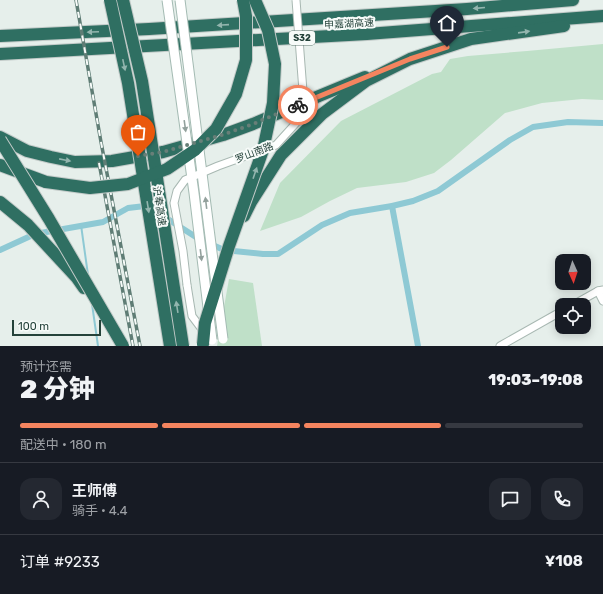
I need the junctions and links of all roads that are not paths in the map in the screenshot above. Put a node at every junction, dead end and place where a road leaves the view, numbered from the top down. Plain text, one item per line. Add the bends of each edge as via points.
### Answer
1 (110, 0) edge
2 (123, 0) edge
3 (167, 0) edge
4 (180, 0) edge
5 (243, 0) edge
6 (255, 0) edge
7 (296, 0) edge
8 (573, 0) edge
9 (603, 16) edge
10 (603, 21) edge
11 (0, 36) edge
12 (0, 54) edge
13 (410, 59) junction
14 (0, 139) edge
15 (0, 165) edge
16 (0, 202) edge
17 (229, 246) junction
18 (601, 290) edge
19 (586, 298) edge
20 (603, 301) edge
21 (555, 315) edge
22 (223, 338) dead end
23 (208, 344) edge
24 (123, 346) edge
25 (170, 346) edge
26 (183, 346) edge
27 (500, 346) edge

1 -> 25 highway, 沪奉高速, bridge via 128,83
26 -> 2 highway, 沪奉高速, bridge via 142,81
3 -> 23 main road, bridge via 184,117
22 -> 4 main road, bridge
5 - 15 highway, bridge via 246,16 246,60 236,94 216,129 196,150 167,169 128,184 90,188 46,182
17 -> 6 highway, bridge via 263,150 274,103 275,64 268,30
7 - 23 street, 罗山南路, bridge via 303,91 296,123 276,145 185,180 177,192 174,203 192,316
8 -> 11 highway, 申嘉湖高速 / S32 via 149,29
9 - 12 highway, 申嘉湖高速 / S32 via 367,34
13 -> 10 highway via 471,39
14 -> 13 highway via 27,151 75,162 112,161 163,152 253,124
13 - 17 highway, bridge via 366,82 322,114 281,154 251,202
14 - 24 highway, bridge
16 - 24 highway, bridge via 28,226 77,278
17 - 23 highway, bridge via 205,323
18 - 19 street
18 - 20 street
21 - 27 street

